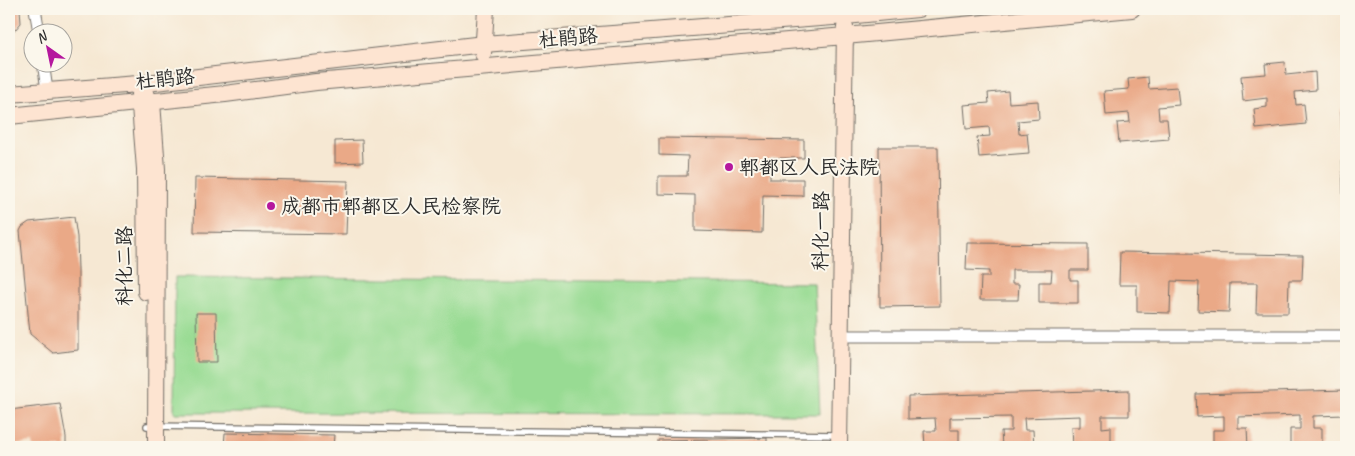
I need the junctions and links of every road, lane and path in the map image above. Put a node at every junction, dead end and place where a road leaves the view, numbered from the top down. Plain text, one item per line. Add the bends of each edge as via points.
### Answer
1 (35, 9) edge
2 (486, 9) edge
3 (918, 9) edge
4 (1132, 9) edge
5 (846, 16) junction
6 (37, 22) edge
7 (845, 36) junction
8 (484, 44) junction
9 (482, 66) junction
10 (44, 72) edge
11 (138, 84) junction
12 (47, 90) junction
13 (9, 94) edge
14 (146, 103) junction
15 (9, 116) edge
16 (840, 336) junction
17 (1346, 336) edge
18 (152, 427) junction
19 (839, 441) edge
20 (146, 447) edge
21 (156, 447) edge

1 - 6 street
2 - 8 main road
3 - 5 main road, 杜鹃路
4 - 7 main road, 杜鹃路
5 - 7 main road, 科化一路
5 - 8 main road, 杜鹃路
7 - 9 main road, 杜鹃路
7 - 16 main road, 科化一路
8 - 9 main road
8 - 11 main road, 杜鹃路
9 - 14 main road, 杜鹃路
10 - 12 street
11 - 12 main road, 杜鹃路
11 - 14 main road, 科化二路
12 - 13 main road, 杜鹃路
14 - 15 main road, 杜鹃路
14 - 18 main road, 科化二路
16 - 17 street
16 - 19 main road, 科化一路
18 - 19 lane
18 - 20 main road, 科化二路
18 - 21 main road

